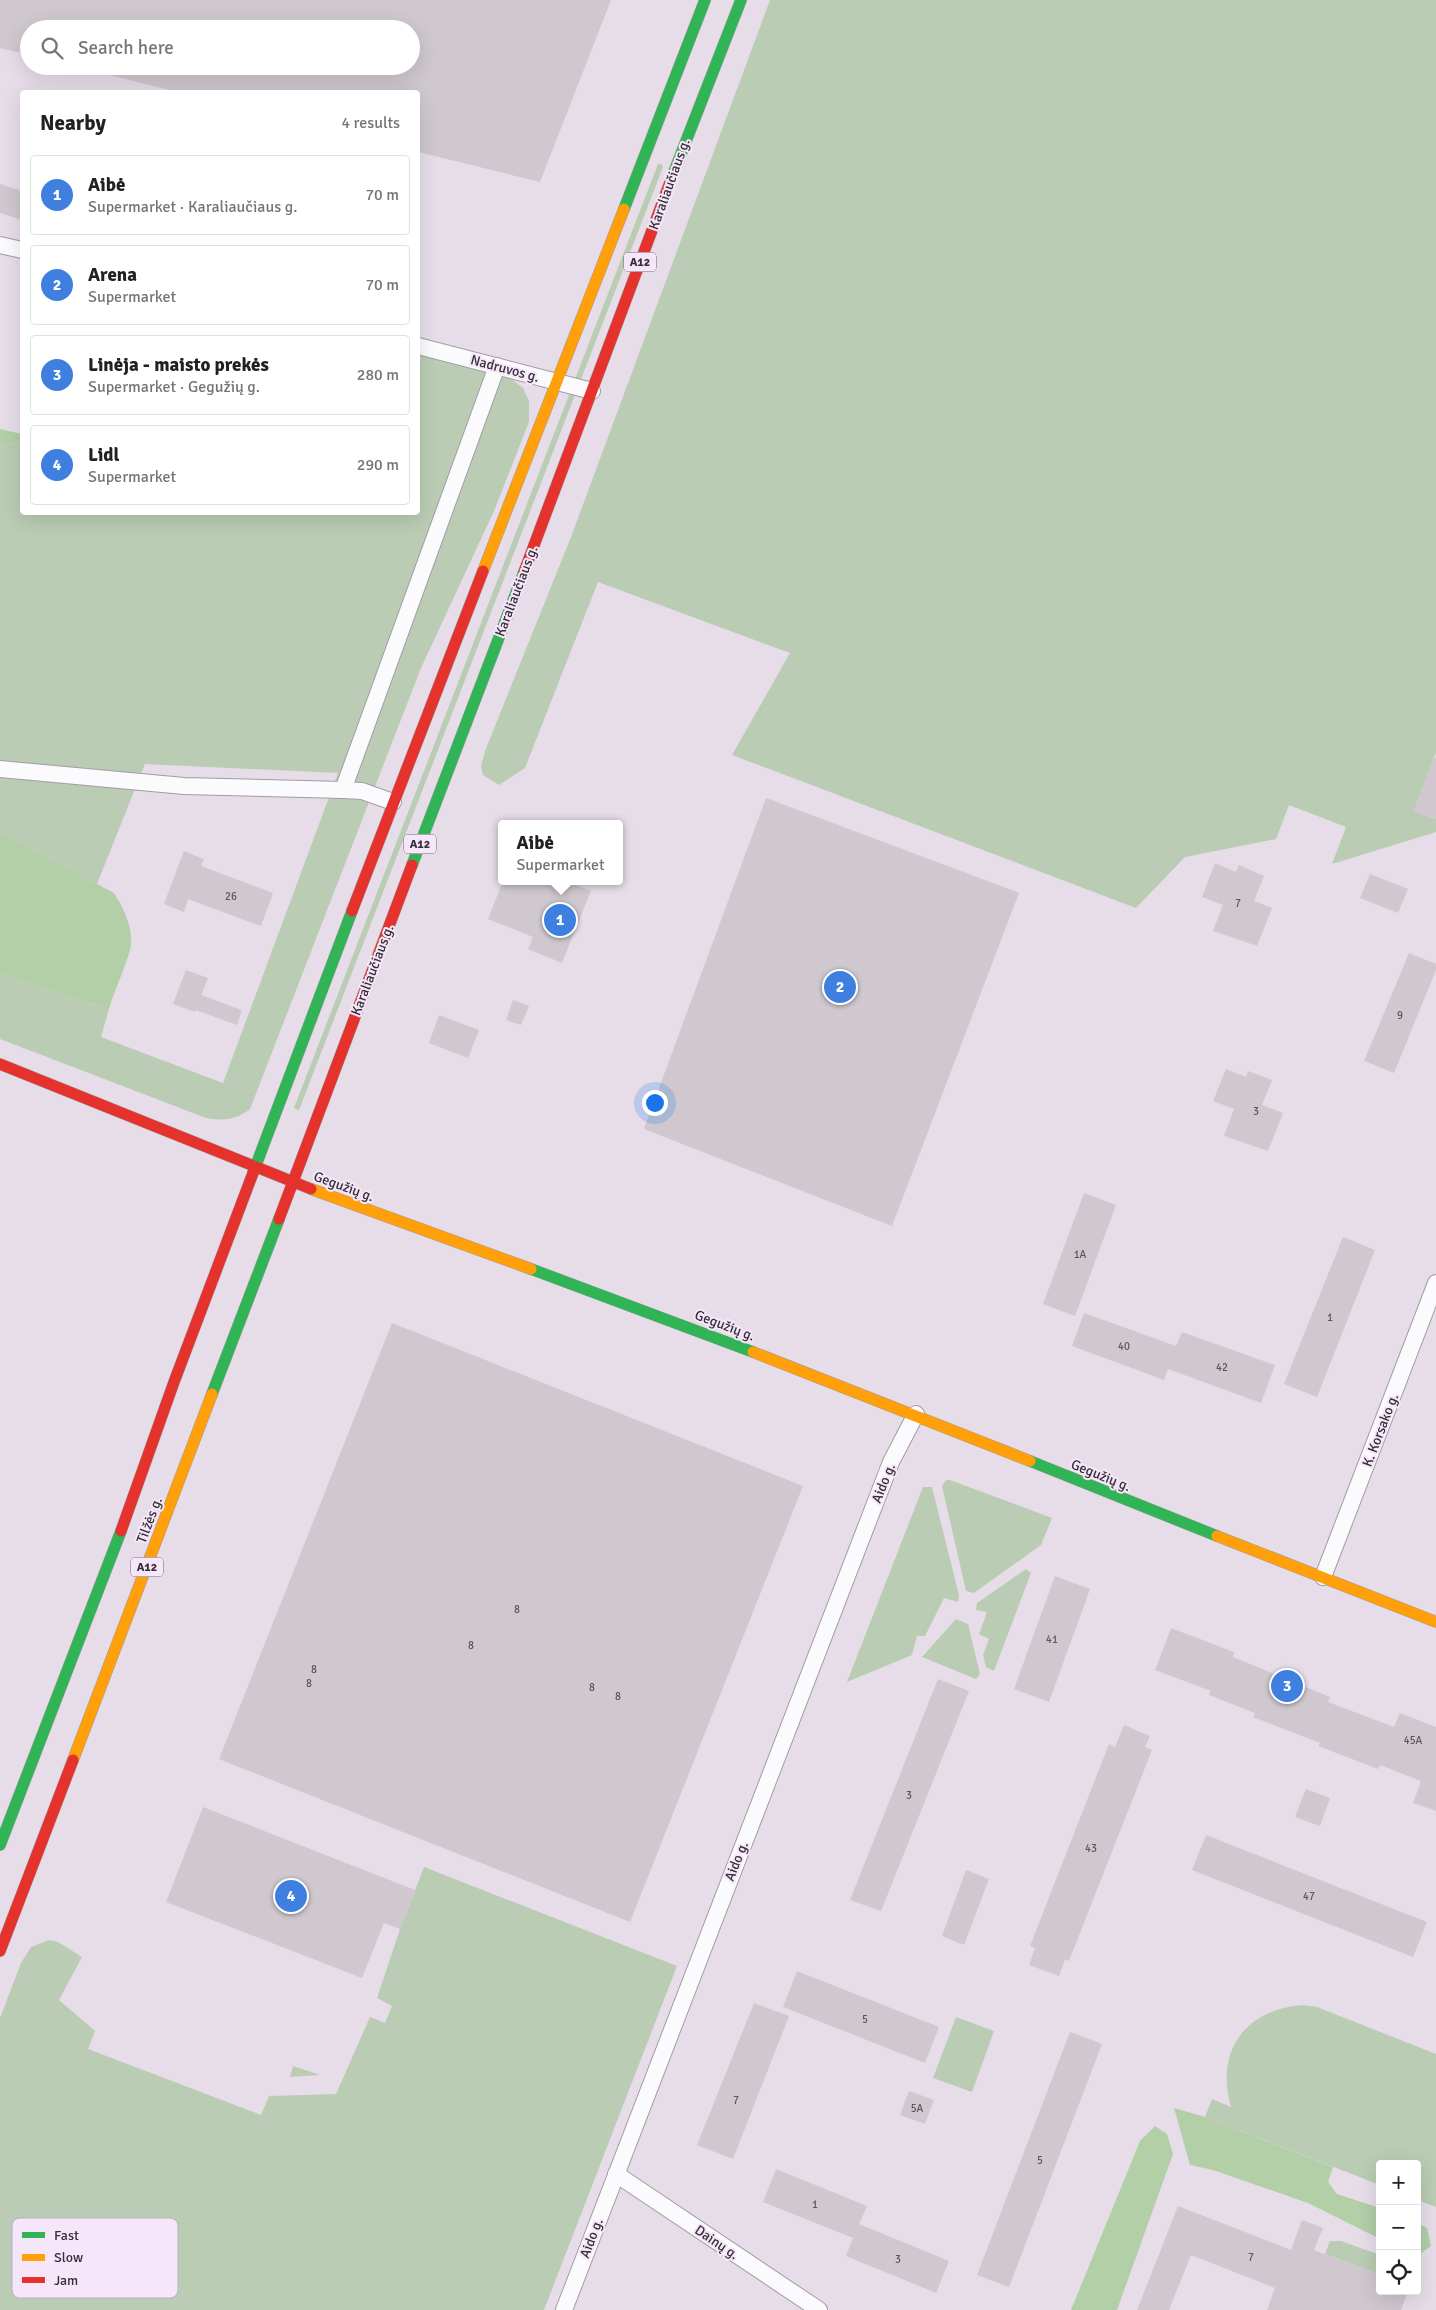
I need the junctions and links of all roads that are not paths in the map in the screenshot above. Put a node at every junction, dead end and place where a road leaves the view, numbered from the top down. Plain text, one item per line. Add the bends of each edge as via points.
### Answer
1 (704, 0) edge
2 (741, 0) edge
3 (0, 245) edge
4 (20, 250) edge
5 (420, 347) edge
6 (497, 366) junction
7 (558, 382) junction
8 (592, 391) junction
9 (0, 769) edge
10 (343, 790) junction
11 (393, 802) junction
12 (0, 1064) edge
13 (255, 1168) junction
14 (294, 1183) junction
15 (1436, 1283) edge
16 (916, 1414) junction
17 (1323, 1576) junction
18 (1436, 1622) edge
19 (0, 1845) edge
20 (0, 1951) edge
21 (616, 2174) junction
22 (564, 2310) edge
23 (819, 2310) edge

1 - 7 main road, A12
2 - 8 main road, Karaliaučiaus g. / A12
3 - 4 street
5 - 6 street, Nadruvos g.
6 - 7 street, Nadruvos g.
6 - 10 street
7 - 8 street, Nadruvos g.
7 - 11 main road, A12
8 - 14 main road, Karaliaučiaus g. / A12 via 345,1040
9 - 10 street via 184,786
10 - 11 street
11 - 13 main road, A12
12 - 13 main road, Gegužių g.
13 - 14 main road, Gegužių g.
13 - 19 main road, Tilžės g. / A12 via 129,1510
14 - 16 main road, Gegužių g. via 614,1299
14 - 20 main road, Tilžės g. / A12
15 - 17 street, K. Korsako g.
16 - 17 main road, Gegužių g. via 1123,1500
16 - 21 street, Aido g. via 891,1462
17 - 18 main road, Gegužių g.
21 - 22 street, Aido g.
21 - 23 street, Dainų g.

